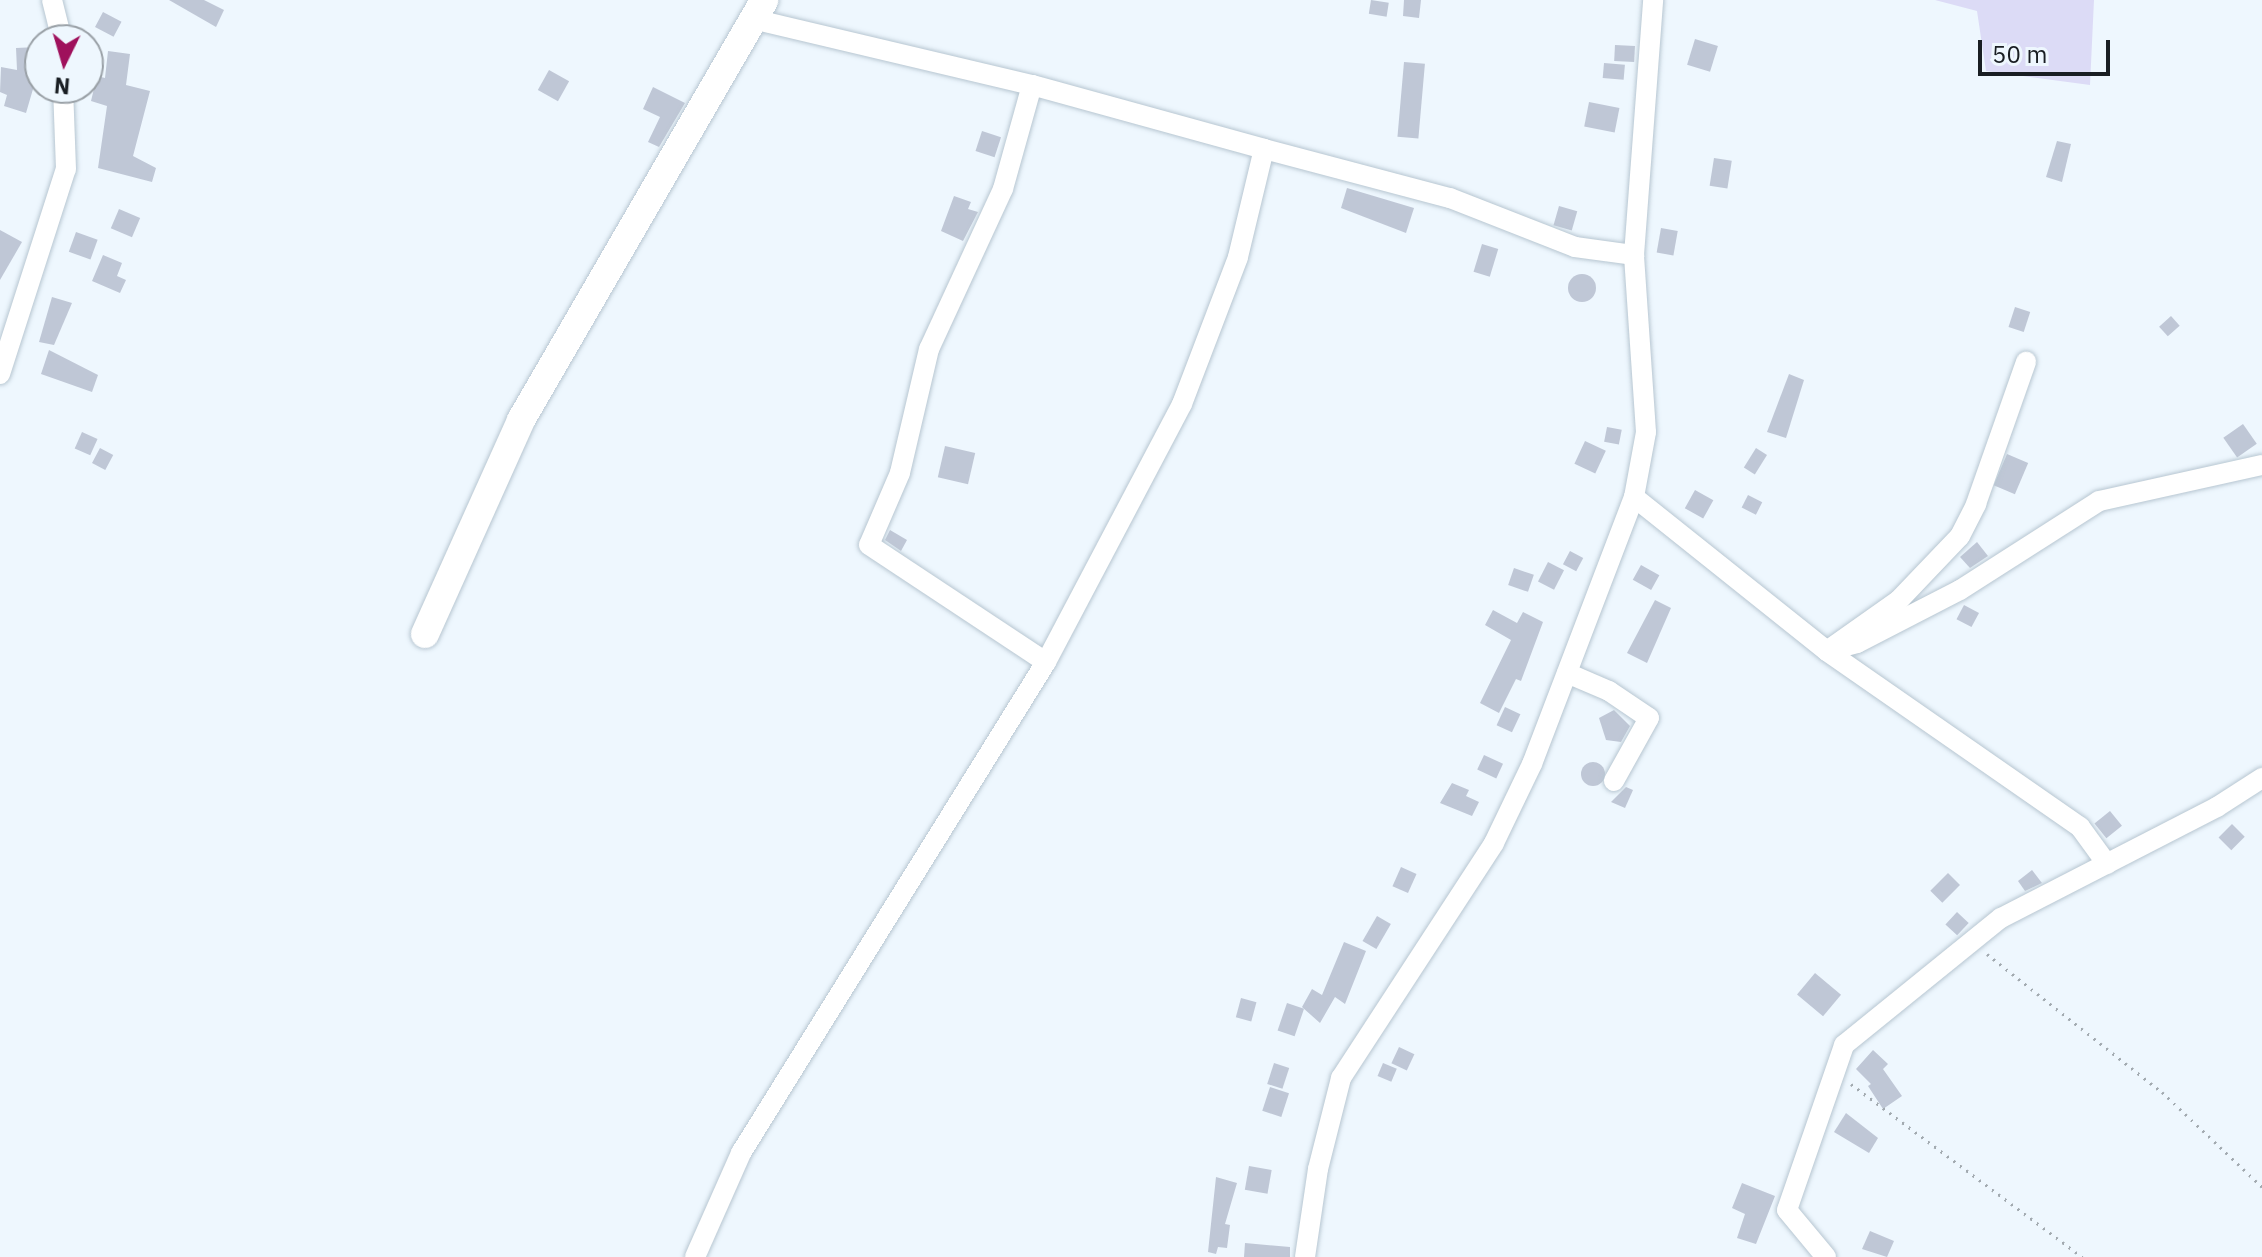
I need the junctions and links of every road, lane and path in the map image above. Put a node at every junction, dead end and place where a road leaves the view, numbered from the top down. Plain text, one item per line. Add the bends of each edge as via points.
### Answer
1 (52, 0) edge
2 (1653, 0) edge
3 (760, 10) edge
4 (58, 24) edge
5 (1032, 85) junction
6 (64, 104) edge
7 (1264, 149) junction
8 (1634, 255) junction
9 (2026, 362) dead end
10 (0, 374) edge
11 (2262, 465) edge
12 (1634, 497) junction
13 (425, 634) dead end
14 (1827, 651) junction
15 (1046, 662) junction
16 (1567, 673) junction
17 (2262, 778) edge
18 (1614, 781) dead end
19 (2107, 864) junction
20 (1971, 942) junction
21 (1835, 1071) junction
22 (2262, 1187) edge
23 (695, 1257) edge
24 (1305, 1257) edge
25 (1826, 1257) edge
26 (2082, 1257) edge

1 - 4 street
2 - 8 street
3 - 5 street
3 - 13 street via 521,420
5 - 7 street
5 - 15 street via 1003,189 929,349 900,473 869,545
6 - 10 street via 66,169
7 - 8 street via 1450,198 1575,247
7 - 15 street via 1238,257 1182,404
8 - 12 street via 1646,432
9 - 14 street via 1960,536 1899,600
11 - 14 street via 2099,501 1960,590 1857,643
12 - 14 street
12 - 16 street
14 - 19 street via 2080,827
15 - 23 street via 741,1153
16 - 18 street via 1609,691 1649,718
16 - 24 street via 1494,843 1341,1078 1318,1169
17 - 19 street
19 - 20 street via 2001,918
20 - 21 street via 1844,1045
20 - 22 path via 2162,1092
21 - 25 street via 1787,1210
21 - 26 path

